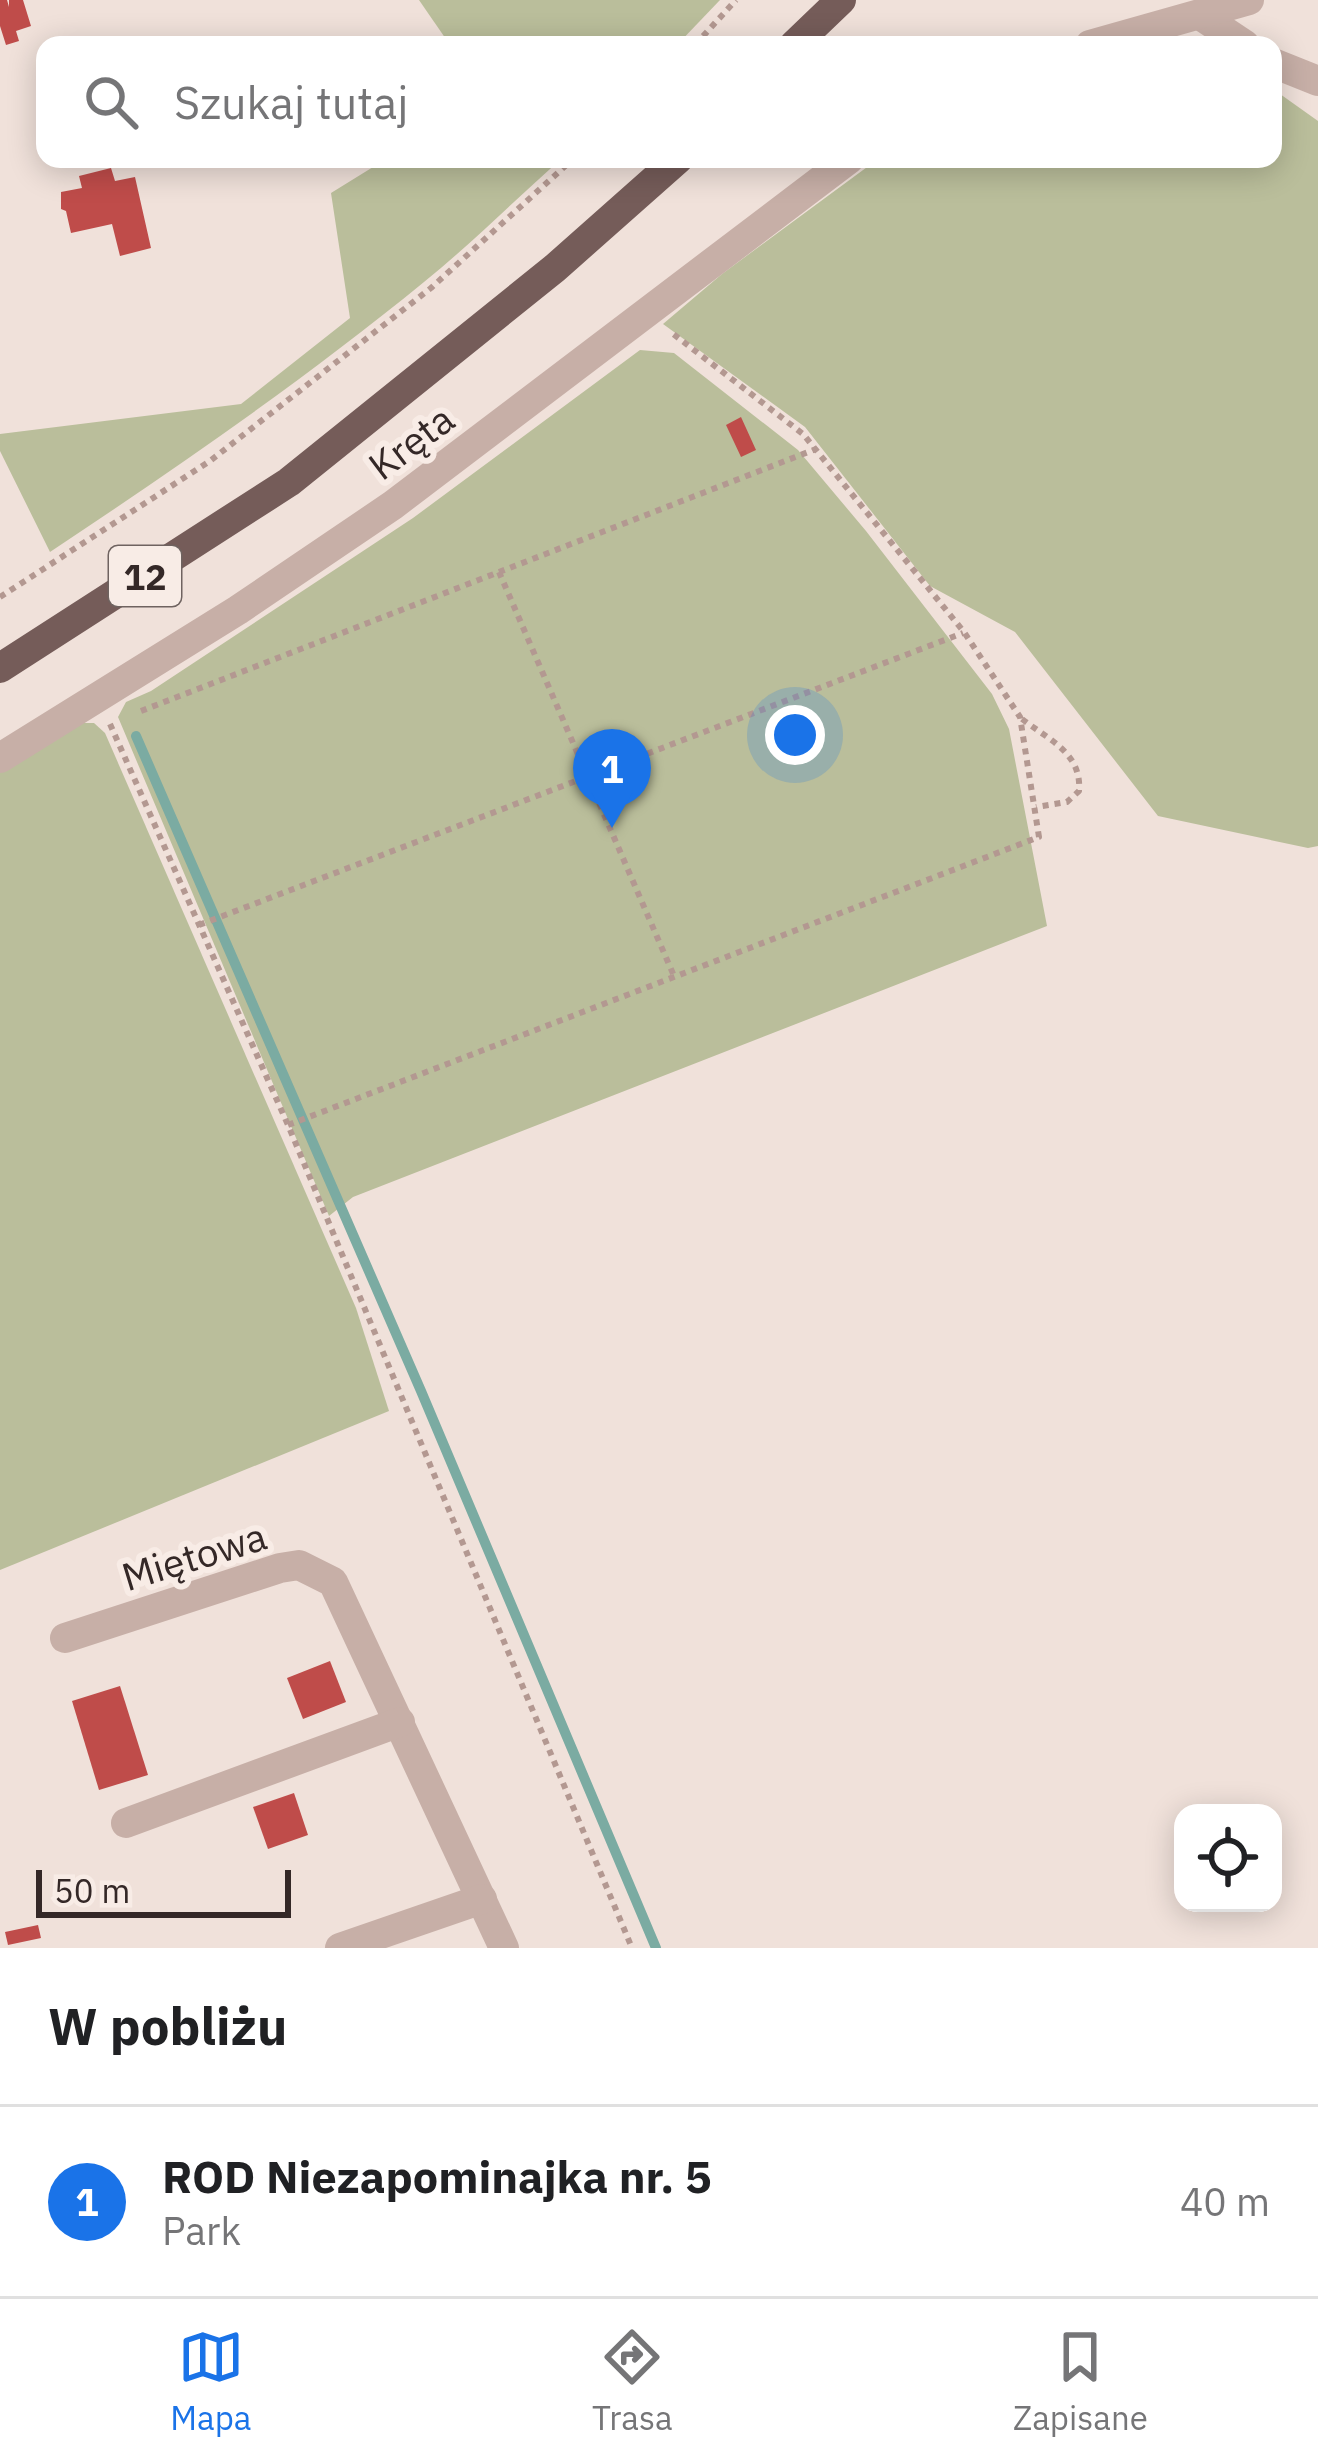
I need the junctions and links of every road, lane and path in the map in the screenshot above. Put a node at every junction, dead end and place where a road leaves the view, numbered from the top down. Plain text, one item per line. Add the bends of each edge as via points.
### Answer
1 (736, 0) edge
2 (841, 0) edge
3 (1249, 0) edge
4 (1200, 15) junction
5 (703, 36) edge
6 (803, 36) edge
7 (1123, 36) edge
8 (1232, 36) edge
9 (1282, 67) edge
10 (1318, 82) edge
11 (563, 168) edge
12 (667, 168) edge
13 (837, 168) edge
14 (646, 313) junction
15 (817, 449) junction
16 (499, 572) junction
17 (0, 596) edge
18 (964, 632) junction
19 (0, 668) edge
20 (98, 699) junction
21 (131, 715) dead end
22 (1019, 717) junction
23 (0, 758) edge
24 (587, 776) junction
25 (1036, 806) junction
26 (199, 926) junction
27 (675, 976) junction
28 (288, 1125) junction
29 (65, 1638) dead end
30 (400, 1723) junction
31 (126, 1823) dead end
32 (482, 1899) junction
33 (340, 1948) edge
34 (504, 1948) edge
35 (632, 1948) edge

1 - 5 path
2 - 6 main road
3 - 4 street
4 - 7 street
4 - 8 street
9 - 10 street
11 - 17 path via 431,288 210,460
12 - 19 main road, 12 via 289,482
13 - 14 street, Kręta
14 - 15 path
14 - 20 street, Kręta via 393,505
15 - 16 path
15 - 18 path
16 - 21 path
16 - 24 path
18 - 22 path
18 - 24 path
20 - 23 street, Kręta
20 - 26 path
22 - 25 path
22 - 25 path via 1073,757 1080,774 1067,802
24 - 26 path
24 - 27 path
25 - 27 path via 1040,837
26 - 28 path
27 - 28 path
28 - 35 path
29 - 30 street, Miętowa via 299,1565 344,1598
30 - 31 street
30 - 32 street, Miętowa
32 - 33 street
32 - 34 street, Miętowa

